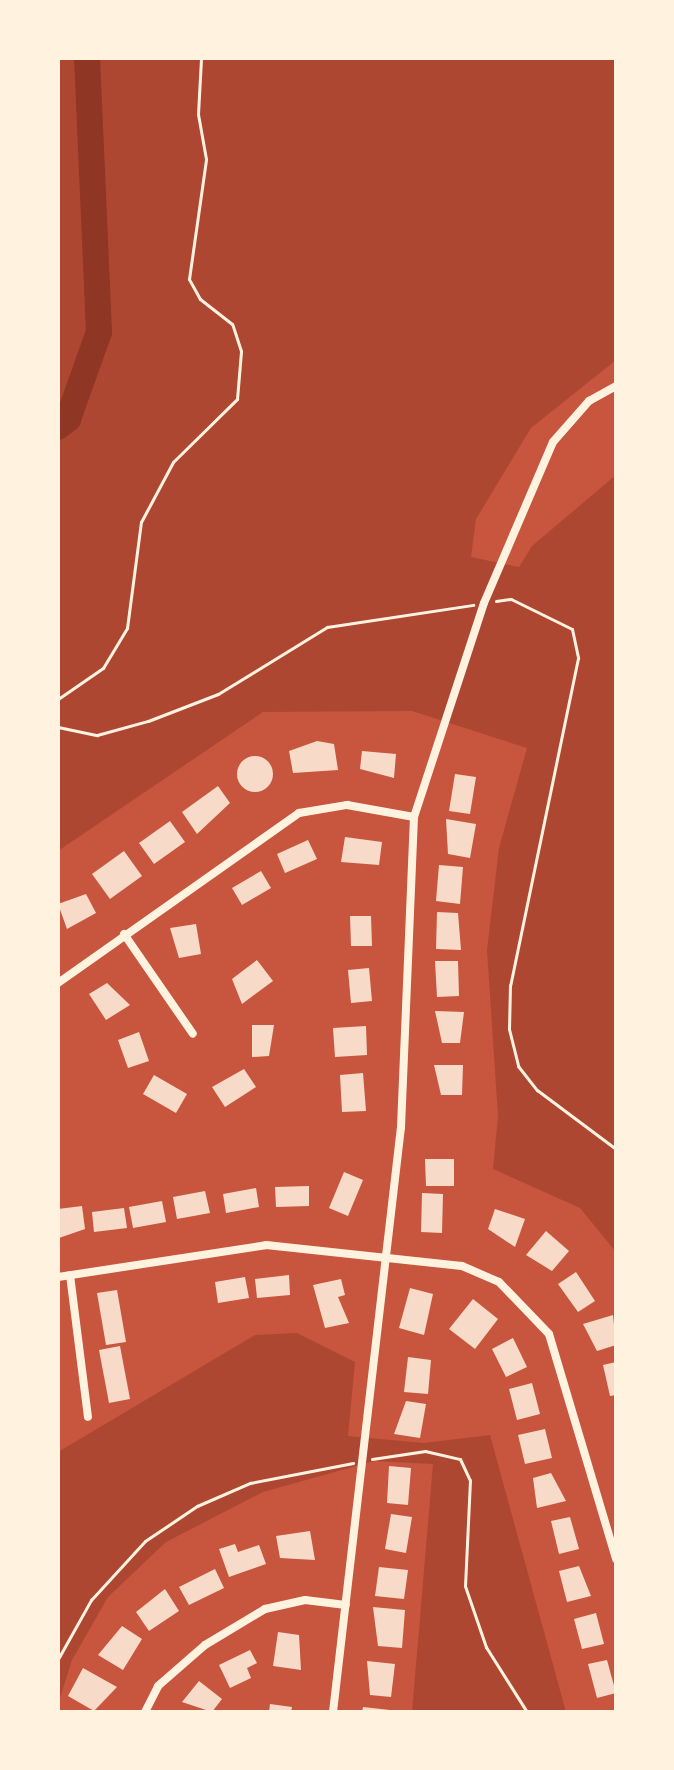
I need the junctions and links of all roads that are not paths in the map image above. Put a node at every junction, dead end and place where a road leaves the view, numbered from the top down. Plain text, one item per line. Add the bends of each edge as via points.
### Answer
1 (616, 386) edge
2 (414, 817) junction
3 (124, 934) junction
4 (58, 983) edge
5 (193, 1034) dead end
6 (387, 1255) junction
7 (70, 1275) junction
8 (58, 1277) edge
9 (88, 1417) dead end
10 (616, 1559) edge
11 (346, 1605) junction
12 (145, 1712) edge
13 (333, 1712) edge

1 - 2 street via 589,401 553,442 484,603
2 - 3 street via 347,805 299,813
2 - 6 street via 401,1127
3 - 4 street
3 - 5 street
6 - 7 street via 266,1245
6 - 10 street via 462,1266 499,1282 537,1316 560,1361
6 - 11 street
7 - 8 street
7 - 9 street
11 - 12 street via 305,1600 265,1609 205,1645 158,1686
11 - 13 street

